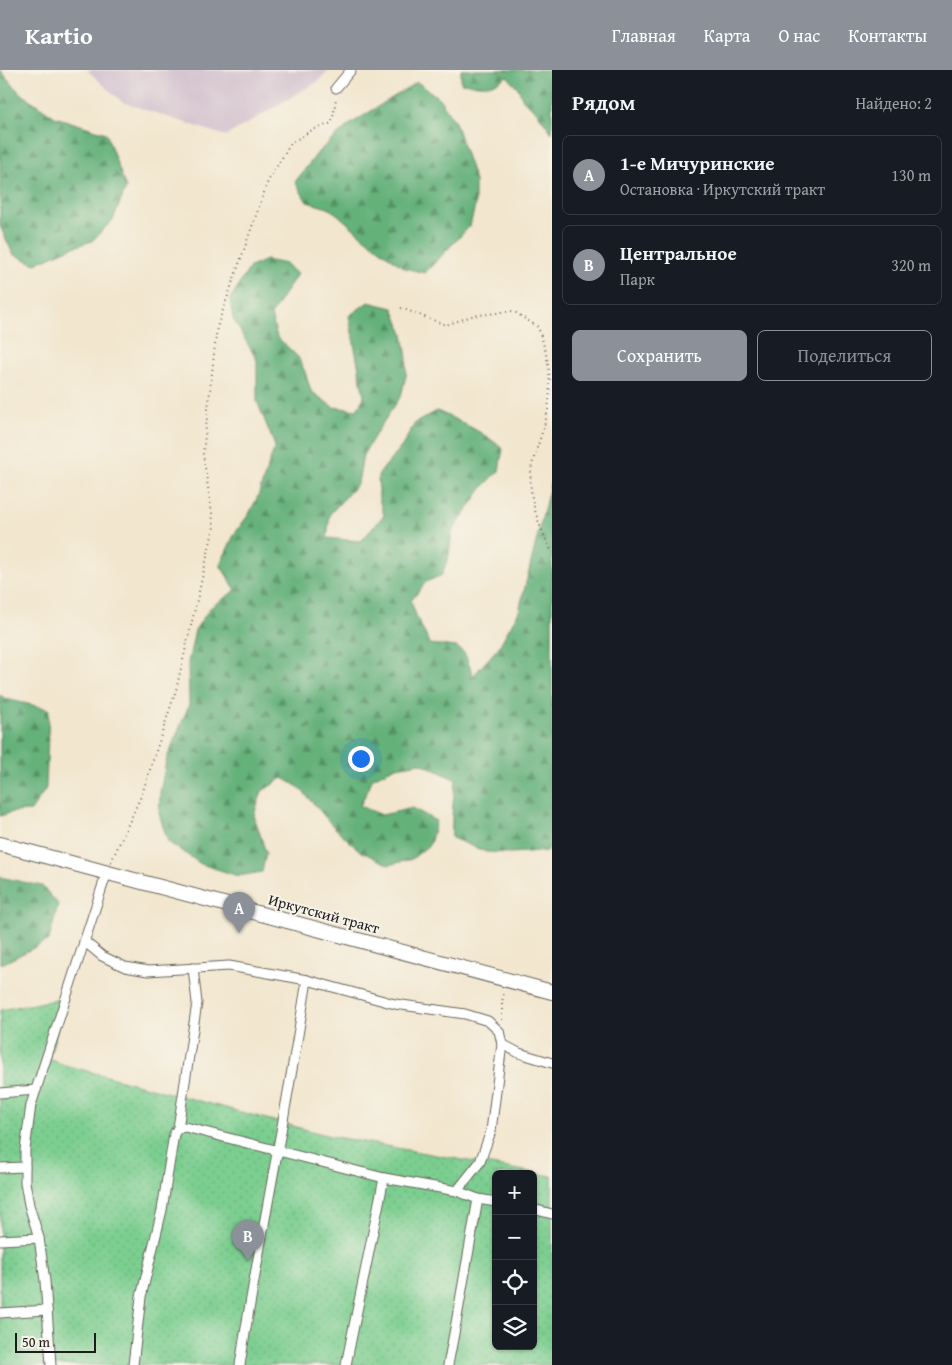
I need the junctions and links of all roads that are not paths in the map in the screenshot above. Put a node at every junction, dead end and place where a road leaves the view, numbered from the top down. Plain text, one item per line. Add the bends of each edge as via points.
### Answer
1 (351, 70) edge
2 (336, 88) road end
3 (0, 844) edge
4 (107, 872) junction
5 (84, 941) junction
6 (193, 968) junction
7 (307, 980) junction
8 (552, 992) edge
9 (502, 1044) junction
10 (552, 1063) edge
11 (36, 1090) junction
12 (0, 1093) edge
13 (178, 1128) junction
14 (277, 1151) junction
15 (25, 1167) junction
16 (0, 1168) edge
17 (384, 1178) junction
18 (457, 1191) junction
19 (478, 1199) junction
20 (492, 1201) edge
21 (537, 1210) edge
22 (552, 1214) edge
23 (39, 1238) junction
24 (0, 1240) edge
25 (46, 1310) junction
26 (0, 1313) edge
27 (50, 1365) edge
28 (132, 1365) edge
29 (240, 1365) edge
30 (346, 1365) edge
31 (448, 1365) edge

1 - 2 street
3 - 4 main road, Иркутский тракт
4 - 5 street
4 - 8 main road, Иркутский тракт
5 - 6 street via 102,956 125,967 148,971
5 - 11 street
6 - 7 street via 229,966
6 - 13 street via 196,1003
7 - 9 street via 395,1004 465,1014 488,1022 498,1032
7 - 14 street
9 - 10 street
9 - 18 street via 491,1131 480,1162
11 - 12 street
11 - 15 street via 31,1105
13 - 14 street via 185,1127
13 - 28 street via 174,1134 162,1210 141,1297
14 - 17 street
14 - 29 street
15 - 16 street
15 - 23 street via 29,1205
17 - 18 street
17 - 30 street
18 - 19 street
19 - 20 street
19 - 31 street
21 - 22 street
23 - 24 street
23 - 25 street
25 - 26 street
25 - 27 street

